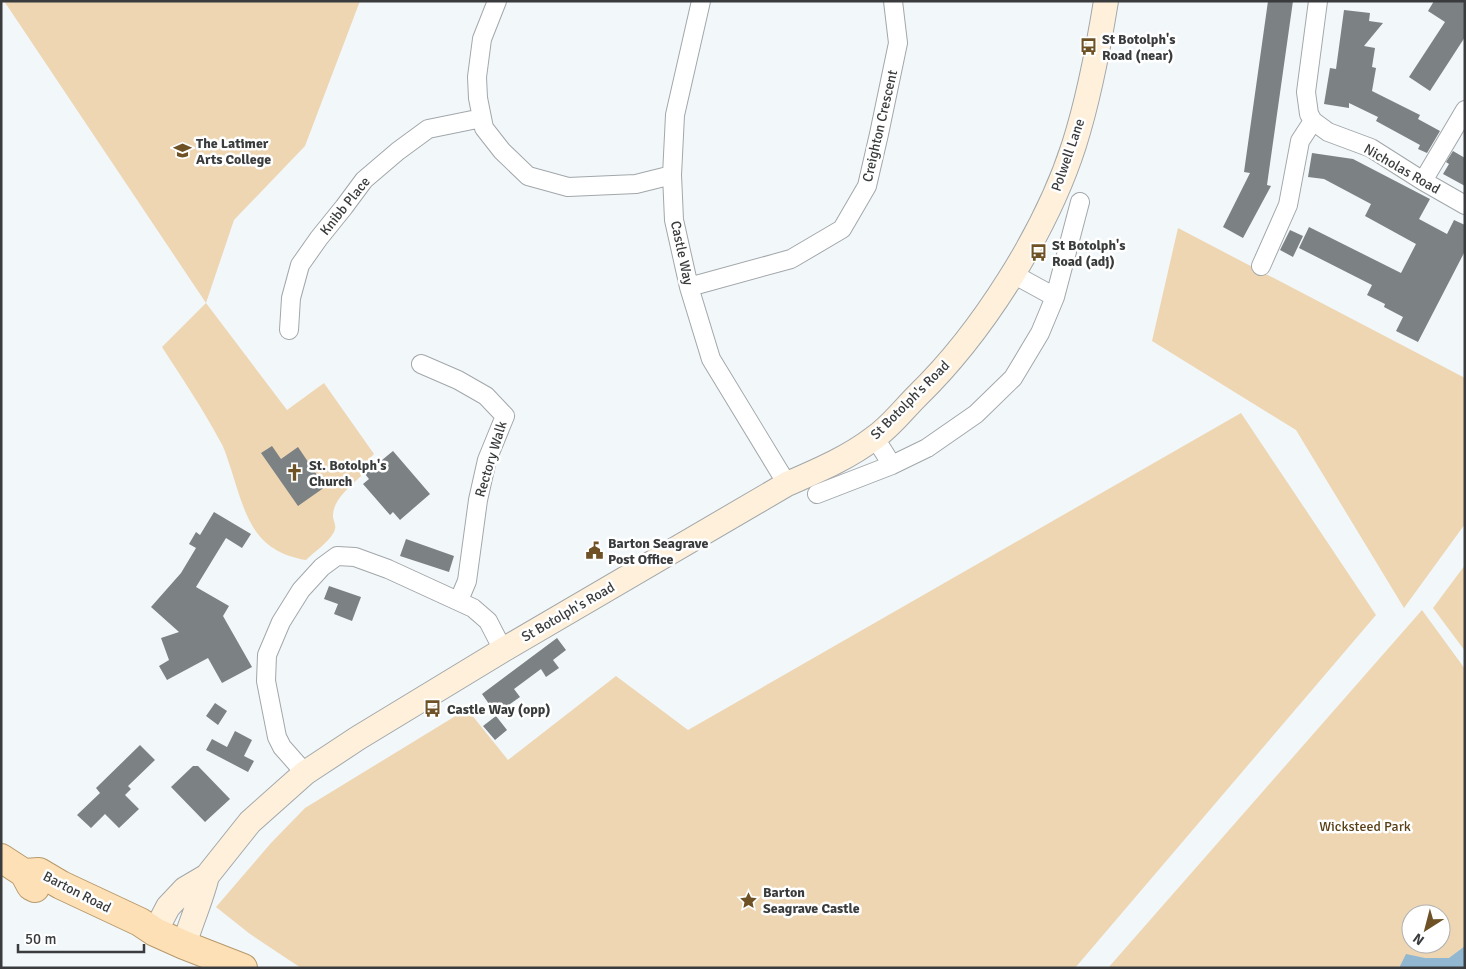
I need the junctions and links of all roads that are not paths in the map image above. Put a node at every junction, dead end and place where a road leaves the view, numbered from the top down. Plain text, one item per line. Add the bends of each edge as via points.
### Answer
1 (497, 1) edge
2 (701, 1) edge
3 (893, 1) edge
4 (1106, 1) edge
5 (1318, 1) edge
6 (1465, 110) edge
7 (482, 118) junction
8 (1313, 121) junction
9 (672, 175) junction
10 (1423, 181) junction
11 (1080, 202) dead end
12 (1465, 205) edge
13 (1261, 266) dead end
14 (1013, 274) junction
15 (689, 288) junction
16 (998, 296) joint
17 (1055, 297) junction
18 (289, 330) dead end
19 (421, 364) dead end
20 (874, 438) junction
21 (892, 464) junction
22 (787, 484) junction
23 (817, 494) dead end
24 (460, 600) junction
25 (504, 650) junction
26 (305, 773) junction
27 (1, 858) edge
28 (207, 876) junction
29 (155, 932) junction
30 (184, 945) junction
31 (243, 968) edge

1 - 7 street via 482,39 477,77
2 - 9 street, Castle Way via 675,115
3 - 15 street, Creighton Crescent via 898,43 881,127 867,186 842,228 791,258
4 - 14 street, Polwell Lane via 1095,68 1074,146 1053,199
5 - 8 street via 1306,92
6 - 10 street
7 - 9 street via 484,128 502,151 528,176 568,187 586,187 636,184
7 - 18 street, Knibb Place via 428,129 364,180 300,265 291,298
8 - 10 street, Nicholas Road via 1328,132 1371,148
8 - 13 street via 1300,142 1288,205
9 - 15 street, Castle Way via 674,220
10 - 12 street, Nicholas Road
11 - 17 street
14 - 16 street, Polwell Lane
14 - 17 street
15 - 22 street, Castle Way via 711,359
16 - 20 street, St Botolph's Road via 935,379
17 - 21 street via 1040,333 1014,378 976,414 927,448
19 - 24 street, Rectory Walk via 486,396 505,416 487,460 467,581
20 - 21 street
20 - 22 street, St Botolph's Road via 836,462
21 - 23 street
22 - 25 street, St Botolph's Road
24 - 25 street via 488,621
24 - 26 street via 355,557 337,556 301,590 281,622 266,669 277,737
25 - 26 street, St Botolph's Road
26 - 28 street, St Botolph's Road via 250,822
27 - 29 main road, Barton Road via 24,873 31,886 73,908 136,935
28 - 29 street, St Botolph's Road via 185,889 168,907
28 - 30 street, St Botolph's Road
29 - 30 main road, Barton Road
30 - 31 main road, Barton Road

